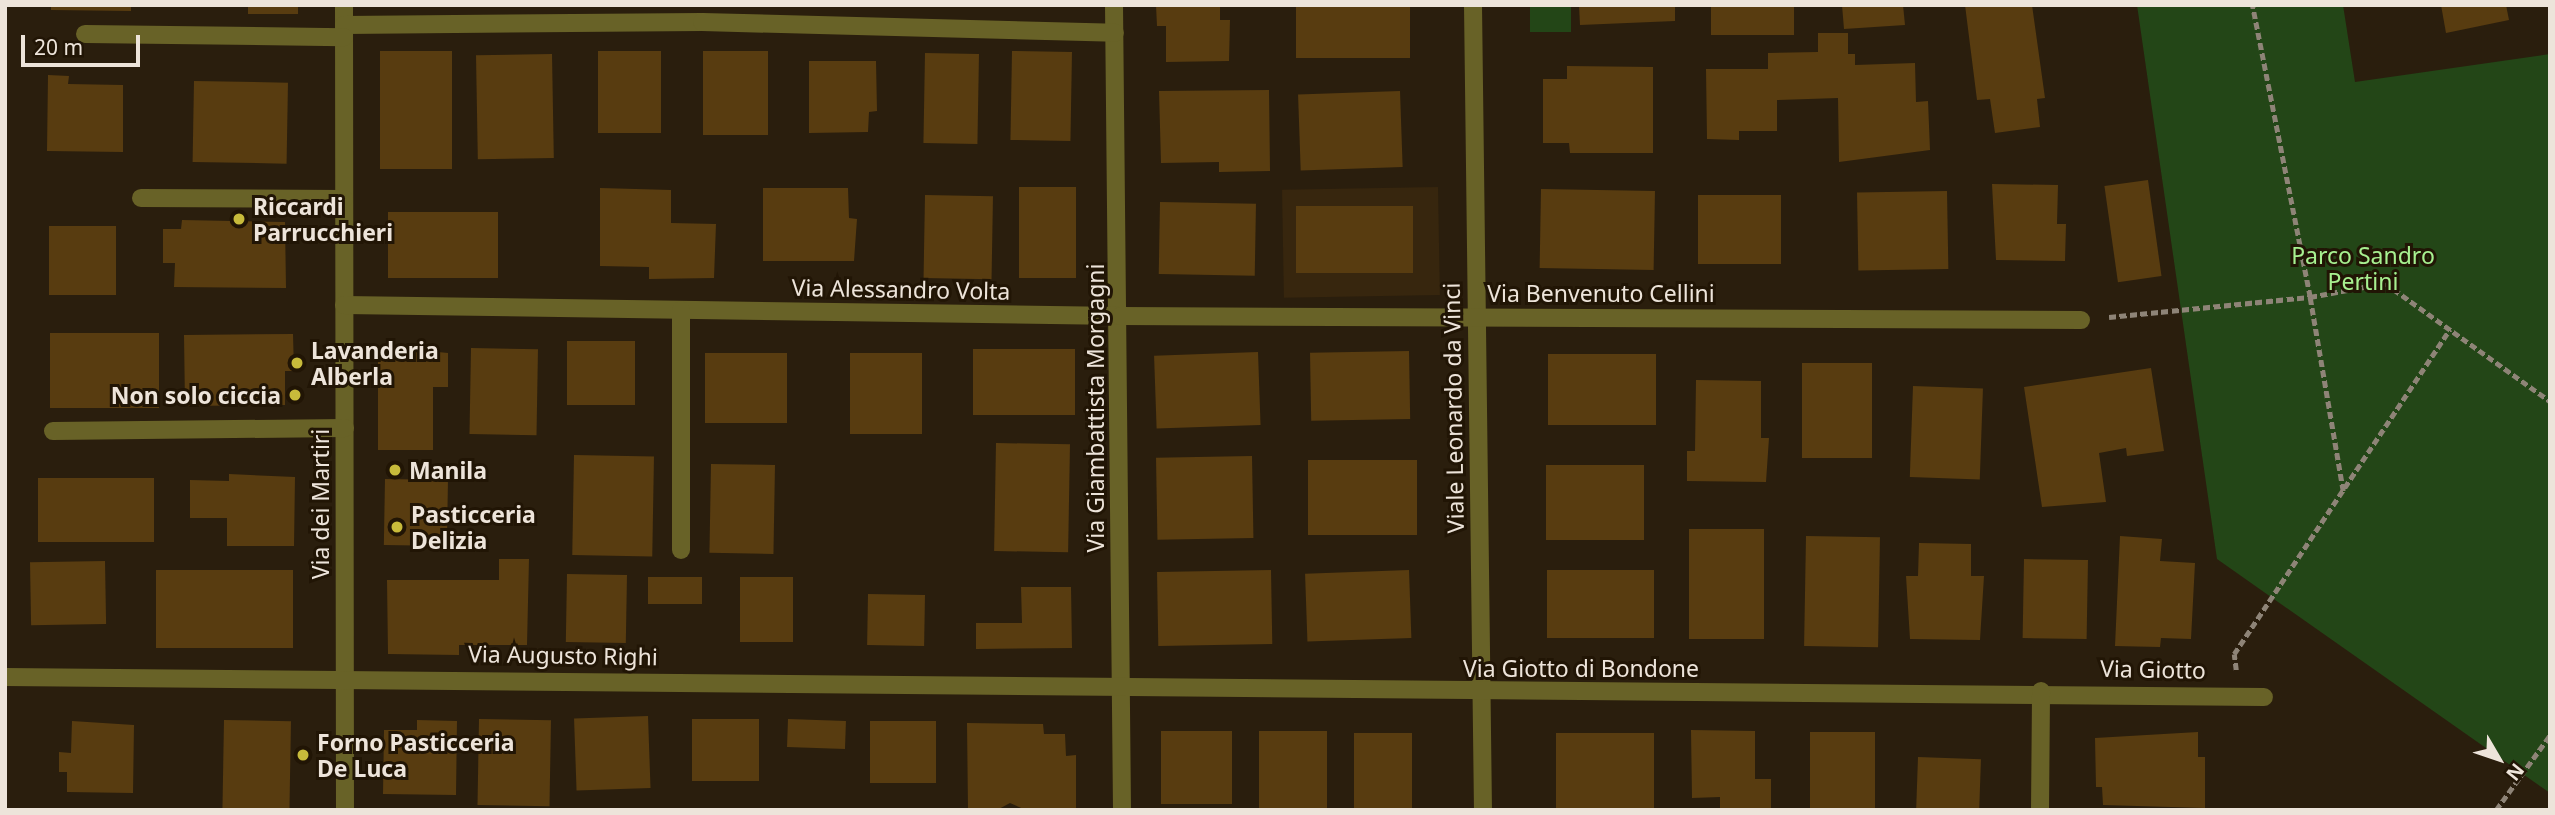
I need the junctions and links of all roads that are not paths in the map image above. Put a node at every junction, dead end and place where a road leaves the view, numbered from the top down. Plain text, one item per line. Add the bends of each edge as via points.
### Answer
1 (344, 5) edge
2 (1114, 5) edge
3 (1472, 5) edge
4 (703, 14) edge
5 (344, 31) junction
6 (1115, 33) junction
7 (85, 34) dead end
8 (141, 198) dead end
9 (344, 199) junction
10 (344, 305) junction
11 (681, 310) junction
12 (1120, 316) junction
13 (1476, 316) junction
14 (2081, 320) road end
15 (345, 428) junction
16 (53, 431) dead end
17 (681, 551) dead end
18 (5, 677) edge
19 (345, 677) junction
20 (1121, 687) junction
21 (2041, 691) junction
22 (1483, 692) junction
23 (2264, 697) dead end
24 (345, 810) edge
25 (1122, 810) edge
26 (1483, 810) edge
27 (2040, 810) edge

1 - 5 street, Via dei Martiri
2 - 6 street, Via Giambattista Morgagni
3 - 13 street, Viale Leonardo da Vinci
4 - 5 street
4 - 6 street
5 - 7 street
5 - 9 street, Via dei Martiri
6 - 12 street, Via Giambattista Morgagni
8 - 9 street
9 - 10 street, Via dei Martiri
10 - 11 street, Via Alessandro Volta
10 - 15 street, Via dei Martiri
11 - 12 street, Via Alessandro Volta
11 - 17 street
12 - 13 street, Via Benvenuto Cellini
12 - 20 street, Via Giambattista Morgagni
13 - 14 street, Via Benvenuto Cellini
13 - 22 street, Viale Leonardo da Vinci
15 - 16 street
15 - 19 street, Via dei Martiri
18 - 19 street, Via Augusto Righi
19 - 20 street, Via Augusto Righi
19 - 24 street, Via dei Martiri
20 - 22 street, Via Giotto di Bondone
20 - 25 street, Via Giambattista Morgagni
21 - 22 street, Via Giotto di Bondone
21 - 23 street, Via Giotto
21 - 27 street
22 - 26 street, Viale Leonardo da Vinci

